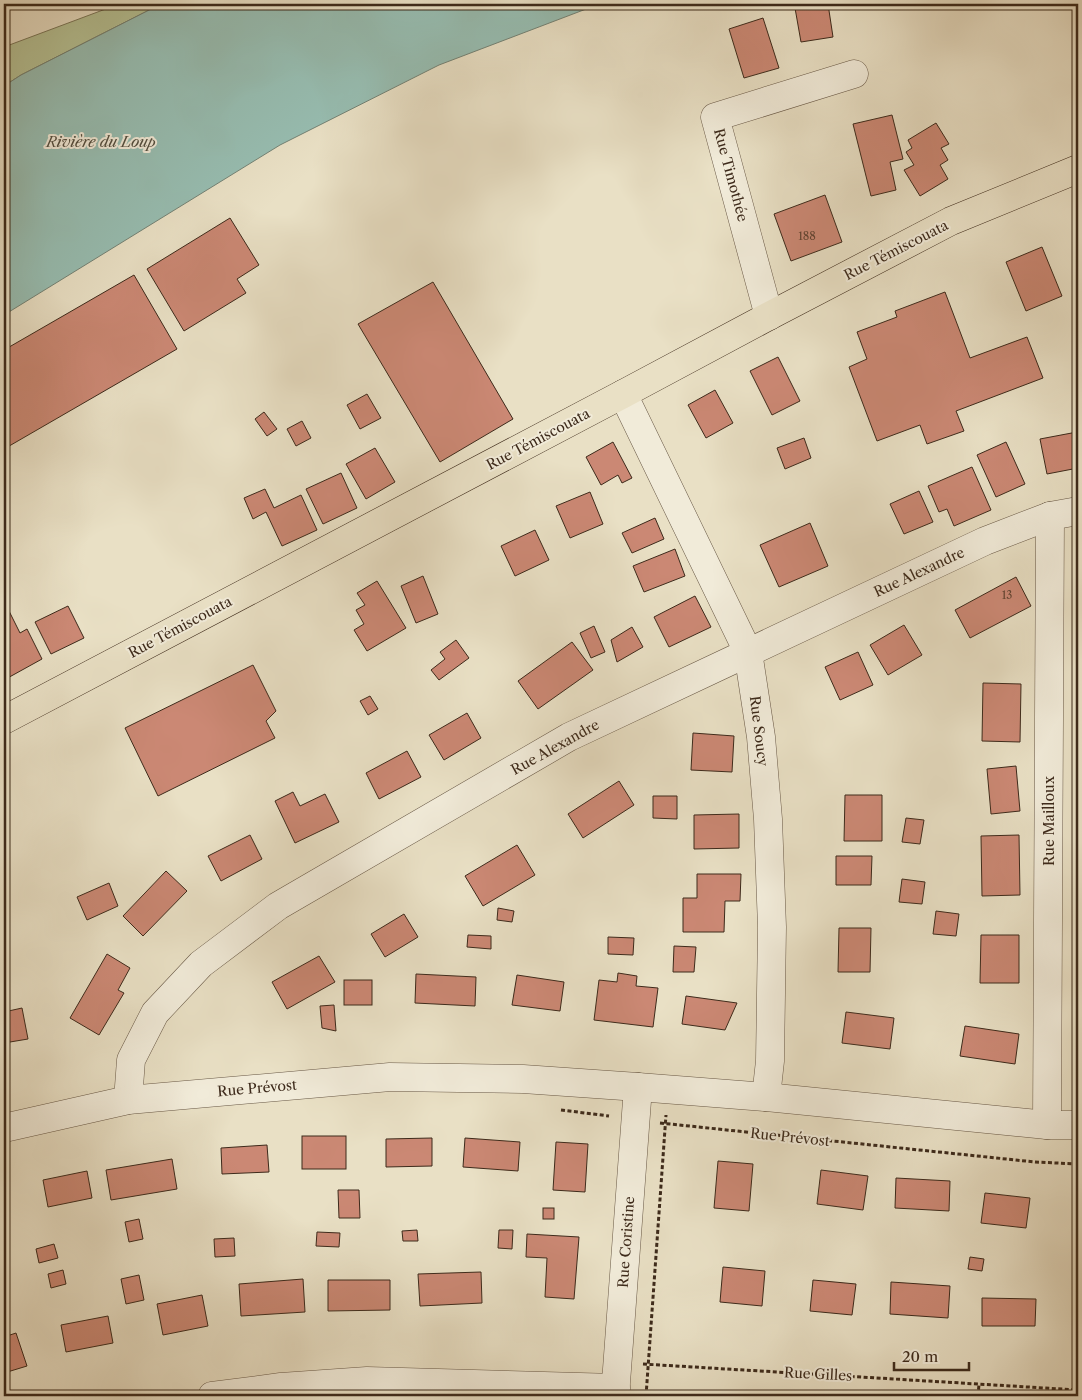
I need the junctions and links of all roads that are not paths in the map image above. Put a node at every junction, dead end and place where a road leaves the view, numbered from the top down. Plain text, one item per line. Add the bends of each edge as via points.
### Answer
1 (854, 74) dead end
2 (1078, 168) edge
3 (769, 316) junction
4 (623, 394) junction
5 (1078, 511) edge
6 (1050, 516) junction
7 (748, 652) junction
8 (4, 720) edge
9 (638, 1087) junction
10 (766, 1097) junction
11 (128, 1100) junction
12 (1047, 1125) junction
13 (1078, 1125) edge
14 (4, 1128) edge
15 (616, 1382) edge
16 (212, 1396) edge

1 - 3 street, Rue Timothée via 715,117
2 - 3 main road, Rue Témiscouata via 951,221
3 - 4 main road, Rue Témiscouata
4 - 7 street, Rue Soucy
4 - 8 main road, Rue Témiscouata
5 - 6 street, Rue Alexandre
6 - 7 street, Rue Alexandre via 985,541
6 - 12 street, Rue Mailloux
7 - 10 street, Rue Soucy via 761,737 769,848 772,927 770,1061
7 - 11 street, Rue Alexandre via 569,737 278,906 201,964 155,1012 131,1060
9 - 10 street, Rue Prévost
9 - 11 street, Rue Prévost via 523,1079 390,1077
9 - 15 street, Rue Coristine
10 - 12 street, Rue Prévost
11 - 14 street, Rue Prévost
12 - 13 street, Rue Prévost
15 - 16 street via 367,1381

